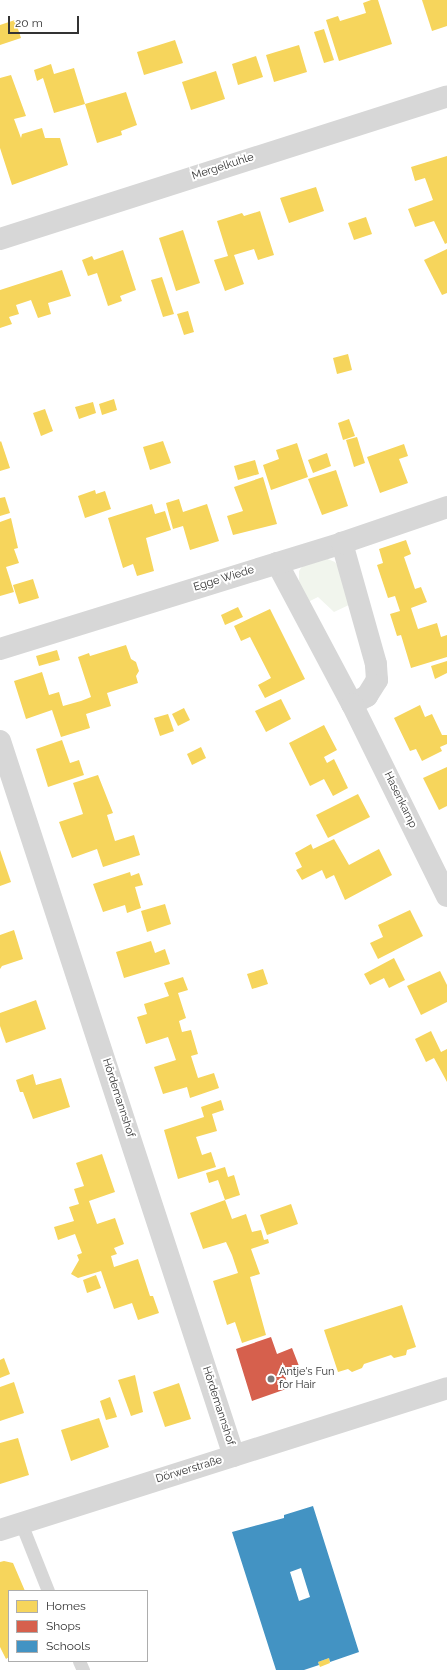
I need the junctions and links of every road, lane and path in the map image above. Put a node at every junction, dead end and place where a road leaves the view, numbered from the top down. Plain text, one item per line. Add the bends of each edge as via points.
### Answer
1 (447, 96) edge
2 (0, 239) edge
3 (447, 507) edge
4 (342, 543) junction
5 (277, 563) junction
6 (0, 649) edge
7 (352, 704) junction
8 (0, 741) edge
9 (447, 896) edge
10 (447, 1388) edge
11 (234, 1456) junction
12 (21, 1523) junction
13 (0, 1530) edge
14 (48, 1590) edge

1 - 2 street, Mergelkuhle
3 - 4 street, Egge Wiede
4 - 5 street, Egge Wiede
4 - 7 street via 376,664 377,680 367,696
5 - 6 street, Egge Wiede
5 - 7 street, Hasenkamp
7 - 9 street, Hasenkamp
8 - 11 street, Hördemannshof
10 - 11 street, Dörwerstraße
11 - 12 street, Dörwerstraße
12 - 13 street, Dörwerstraße
12 - 14 lane

